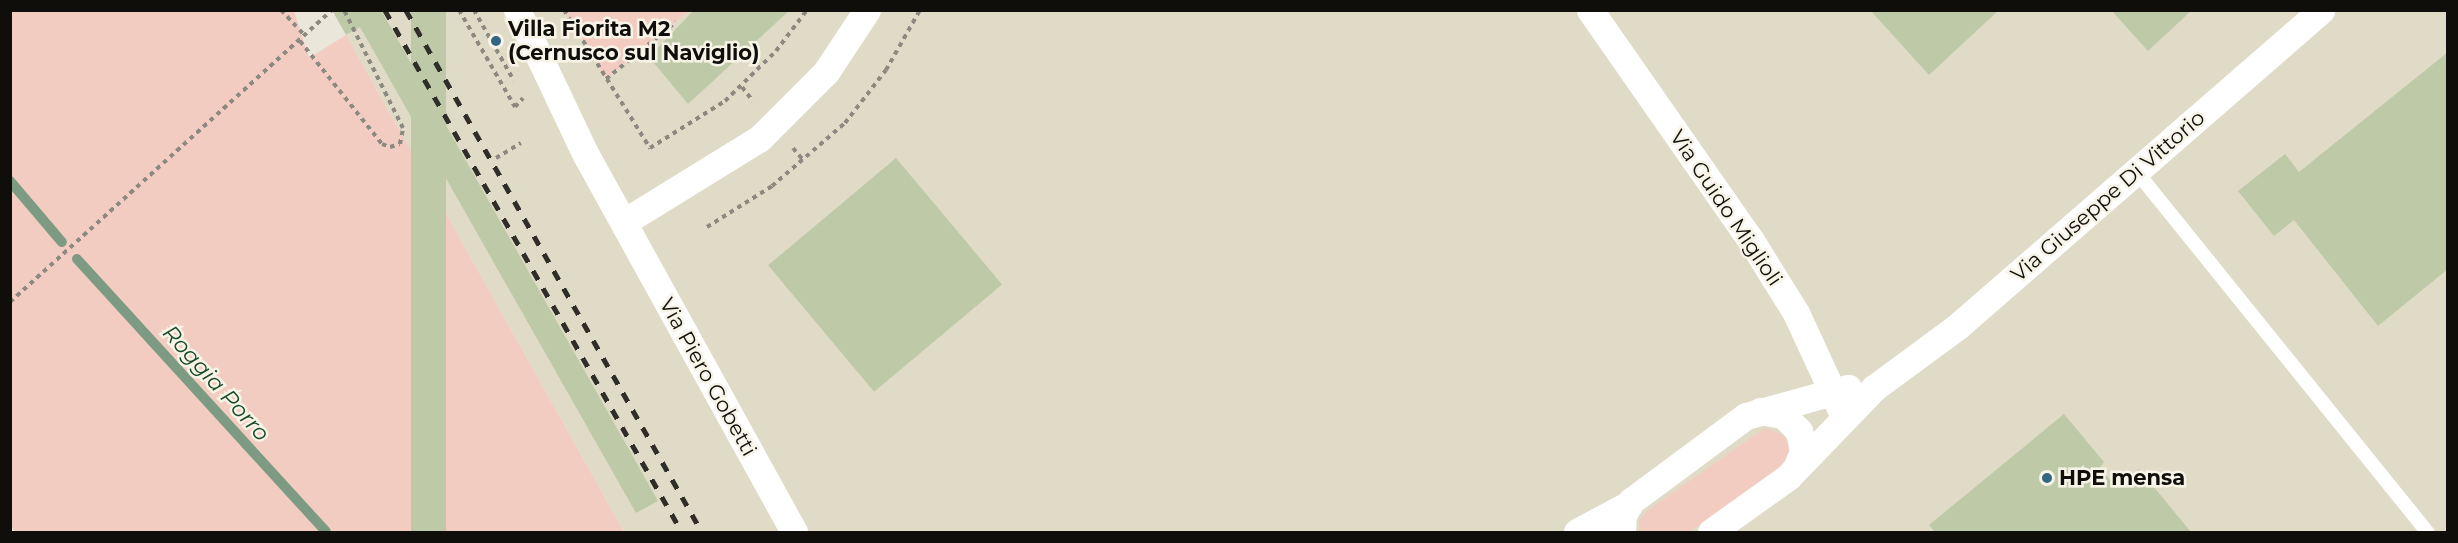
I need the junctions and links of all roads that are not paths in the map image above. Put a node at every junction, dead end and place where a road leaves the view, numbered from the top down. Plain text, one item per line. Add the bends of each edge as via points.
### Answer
1 (517, 10) edge
2 (867, 10) edge
3 (1590, 10) edge
4 (2322, 10) edge
5 (2136, 171) junction
6 (624, 222) junction
7 (1890, 375) junction
8 (1831, 392) junction
9 (1760, 411) junction
10 (1844, 417) junction
11 (1796, 468) junction
12 (1629, 504) junction
13 (794, 532) edge
14 (1577, 532) edge
15 (1622, 532) edge
16 (1711, 532) edge
17 (2427, 532) edge

1 - 6 street, Via Piero Gobetti via 586,155
2 - 6 street via 826,72 760,138
3 - 8 street, Via Guido Miglioli via 1750,239 1796,313
4 - 5 street, Via Giuseppe Di Vittorio
5 - 7 street, Via Giuseppe Di Vittorio via 1958,326
5 - 17 lane
6 - 13 street, Via Piero Gobetti
7 - 8 street, Via Giuseppe Di Vittorio
7 - 10 street, Via Giuseppe Di Vittorio
8 - 9 street, Via Giuseppe Di Vittorio
8 - 10 street, Via Guido Miglioli
9 - 11 street via 1783,415 1799,431 1803,450
9 - 12 street, Via Giuseppe Di Vittorio via 1746,416
10 - 11 street, Via Giuseppe Di Vittorio
11 - 16 street, Via Giuseppe Di Vittorio
12 - 14 street
12 - 15 street via 1622,518

